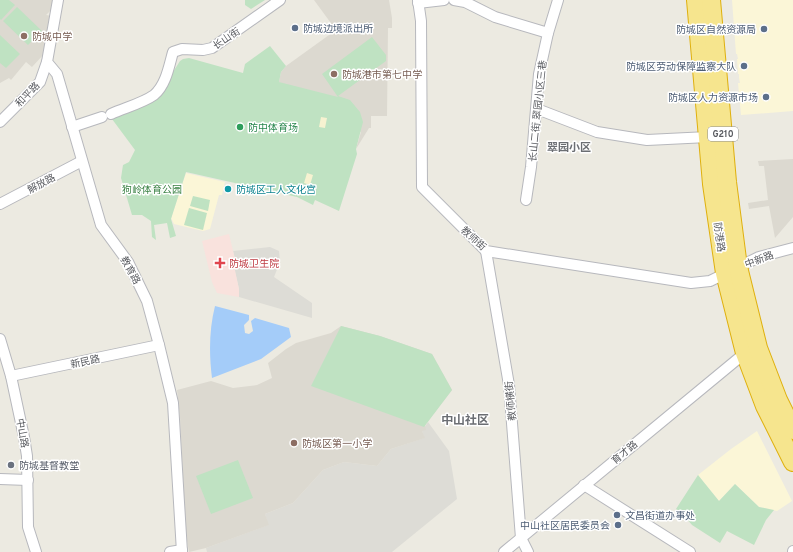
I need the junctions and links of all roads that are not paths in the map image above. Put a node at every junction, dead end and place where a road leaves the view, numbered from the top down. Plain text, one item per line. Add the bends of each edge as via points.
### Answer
1 (58, 0) edge
2 (280, 0) edge
3 (444, 0) edge
4 (454, 0) edge
5 (558, 0) edge
6 (696, 0) edge
7 (711, 0) edge
8 (418, 1) edge
9 (548, 33) junction
10 (47, 62) junction
11 (537, 109) junction
12 (0, 122) edge
13 (72, 127) junction
14 (708, 137) junction
15 (82, 161) junction
16 (526, 200) dead end
17 (0, 204) edge
18 (793, 248) edge
19 (486, 251) junction
20 (732, 270) junction
21 (0, 339) edge
22 (159, 345) junction
23 (745, 353) junction
24 (11, 376) junction
25 (793, 430) edge
26 (793, 462) edge
27 (0, 479) edge
28 (28, 480) junction
29 (584, 485) junction
30 (521, 538) junction
31 (182, 551) edge
32 (36, 552) edge
33 (170, 552) edge
34 (504, 552) edge
35 (528, 552) edge
36 (690, 552) edge

1 - 10 street
2 - 13 street, 长山街 via 212,48 182,49 173,52 164,80 155,94
3 - 8 street
4 - 9 street via 465,2 495,17
5 - 9 street, 长山二街 翠园小区三巷
6 - 14 highway, 防港路 / G210
7 - 20 highway, 防港路 / G210
8 - 19 street, 教师街 via 421,21 422,187
9 - 11 street, 长山二街 翠园小区三巷 via 539,74
10 - 12 street, 和平路 via 40,82
10 - 13 street, 教育路 via 57,74
11 - 14 street via 597,132 647,140
11 - 16 street, 长山二街 翠园小区三巷
13 - 15 street, 教育路
14 - 20 highway, 防港路 / G210 via 712,184
15 - 17 street, 解放路
15 - 22 street, 教育路 via 101,225 128,262 147,301
18 - 20 street, 中新路 via 759,257
19 - 20 street, 教师街 via 691,283 710,281
19 - 30 street, 教师横街 via 509,384
20 - 23 highway, 防港路 / G210
20 - 25 highway, 防港路 / G210 via 758,348 778,400
21 - 24 street, 中山路
22 - 24 street, 新民路
22 - 31 street, 教育路 via 173,403
23 - 26 highway, 防港路 / G210 via 765,406
23 - 29 street, 育才路
24 - 28 street, 中山路 via 24,437
27 - 28 street
28 - 32 street, 中山路 via 28,527
29 - 30 street, 育才路
29 - 36 street
30 - 34 street, 育才路
30 - 35 street, 教师横街
31 - 33 street

